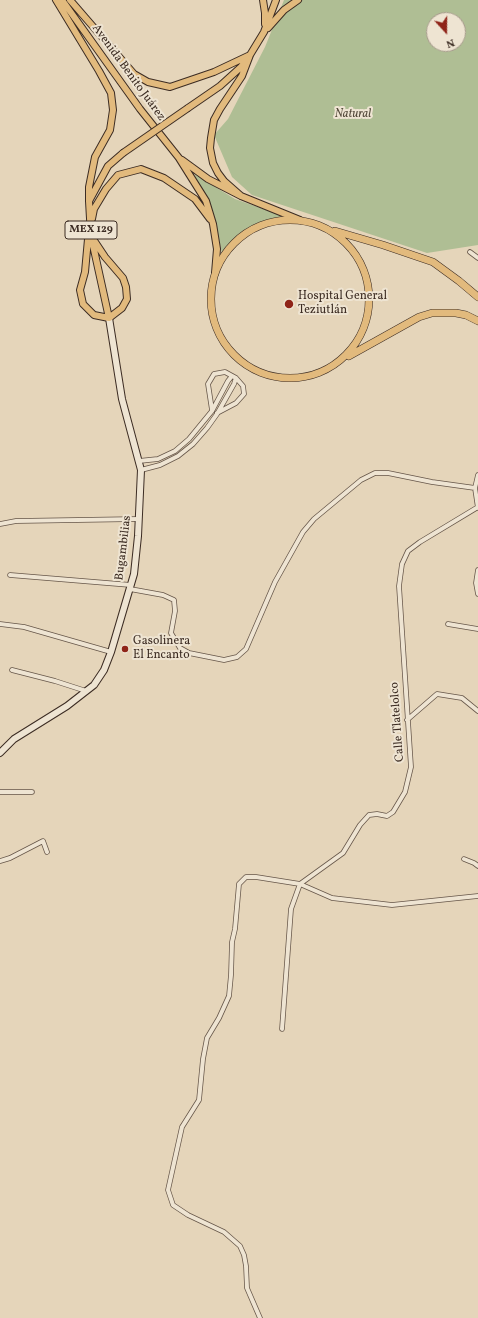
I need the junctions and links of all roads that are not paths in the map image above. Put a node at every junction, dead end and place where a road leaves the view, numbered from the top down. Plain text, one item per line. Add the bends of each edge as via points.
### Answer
1 (56, 0) edge
2 (62, 0) edge
3 (70, 0) edge
4 (263, 0) edge
5 (276, 0) edge
6 (298, 0) edge
7 (264, 32) junction
8 (250, 55) junction
9 (179, 158) junction
10 (241, 196) junction
11 (89, 201) junction
12 (300, 220) junction
13 (213, 224) junction
14 (91, 227) junction
15 (333, 231) junction
16 (91, 236) junction
17 (470, 252) dead end
18 (478, 258) edge
19 (215, 273) junction
20 (478, 298) edge
21 (109, 318) junction
22 (478, 321) edge
23 (341, 361) junction
24 (234, 377) junction
25 (212, 411) junction
26 (217, 414) junction
27 (139, 461) junction
28 (141, 470) junction
29 (478, 475) edge
30 (475, 488) junction
31 (478, 508) edge
32 (139, 519) junction
33 (0, 524) edge
34 (478, 570) edge
35 (10, 575) dead end
36 (130, 587) junction
37 (478, 594) edge
38 (0, 624) edge
39 (448, 624) dead end
40 (478, 629) edge
41 (111, 652) junction
42 (12, 670) dead end
43 (86, 691) junction
44 (478, 711) edge
45 (407, 720) junction
46 (0, 753) edge
47 (0, 792) edge
48 (32, 792) dead end
49 (47, 852) dead end
50 (464, 859) dead end
51 (0, 861) edge
52 (478, 866) edge
53 (300, 884) junction
54 (478, 896) edge
55 (282, 1029) dead end
56 (260, 1318) edge

1 - 11 main road via 99,71 110,93 113,110 110,130 95,157
2 - 9 main road, Avenida Benito Juárez via 140,109
3 - 8 main road via 134,74 148,82 170,87 214,72
4 - 7 main road via 266,20
5 - 7 main road
6 - 7 main road via 284,10
7 - 8 main road
8 - 10 main road via 242,76 214,120 210,148 218,173
8 - 11 main road, bridge via 231,77 108,166
9 - 10 main road via 208,179
9 - 13 main road via 206,201
10 - 12 main road
11 - 14 main road, MEX 129
12 - 15 highway
12 - 19 highway via 278,221 247,233 231,246
13 - 14 main road via 195,199 164,178 141,170 118,175 94,209
13 - 19 main road via 217,249
14 - 16 main road, MEX 129
15 - 20 highway via 433,262
15 - 23 highway via 349,247 360,264 367,288 367,311 357,342
16 - 21 main road, MEX 129
16 - 21 main road via 123,278 126,287 127,299 122,308
16 - 21 main road via 88,239 85,272 80,290 82,304 94,315
17 - 18 street
19 - 23 highway via 210,304 214,322 223,344 235,358 251,369 272,377 295,379 313,376
21 - 27 main road, Bugambilias via 122,399
22 - 23 highway via 456,313 432,313 419,317
24 - 25 street via 228,381
24 - 25 street via 225,372 214,374 208,384
24 - 26 street via 234,384
24 - 26 street via 242,386 244,394 236,403
25 - 27 street via 189,439 175,451 158,459
26 - 28 street via 193,444 178,456 160,465
27 - 28 main road, Bugambilias
28 - 32 main road, Bugambilias
29 - 30 street
30 - 31 street
30 - 36 street via 388,473 375,473 362,480 314,519 303,532 275,582 246,649 236,657 224,660 194,654 180,648 171,634 174,600
31 - 45 street, Calle Tlatelolco via 420,542 408,551 402,564 399,586
32 - 33 street via 16,521
32 - 36 main road, Bugambilias via 134,574
34 - 37 street
35 - 36 street
36 - 41 main road, Bugambilias
38 - 41 street via 24,627
39 - 40 street
41 - 43 main road, Bugambilias via 104,670 94,685
42 - 43 street
43 - 46 main road, Bugambilias via 14,739
44 - 45 street via 462,698 437,694
45 - 53 street, Calle Tlatelolco via 411,767 405,792 394,811 387,816 370,815 360,825 343,852
47 - 48 street
49 - 51 street via 43,841
50 - 52 street
53 - 54 street via 332,898 392,905
53 - 55 street via 291,909
53 - 56 street via 256,877 246,878 240,884 232,942 229,996 207,1038 199,1100 182,1127 168,1190 173,1205 224,1232 240,1246 246,1266 247,1288

